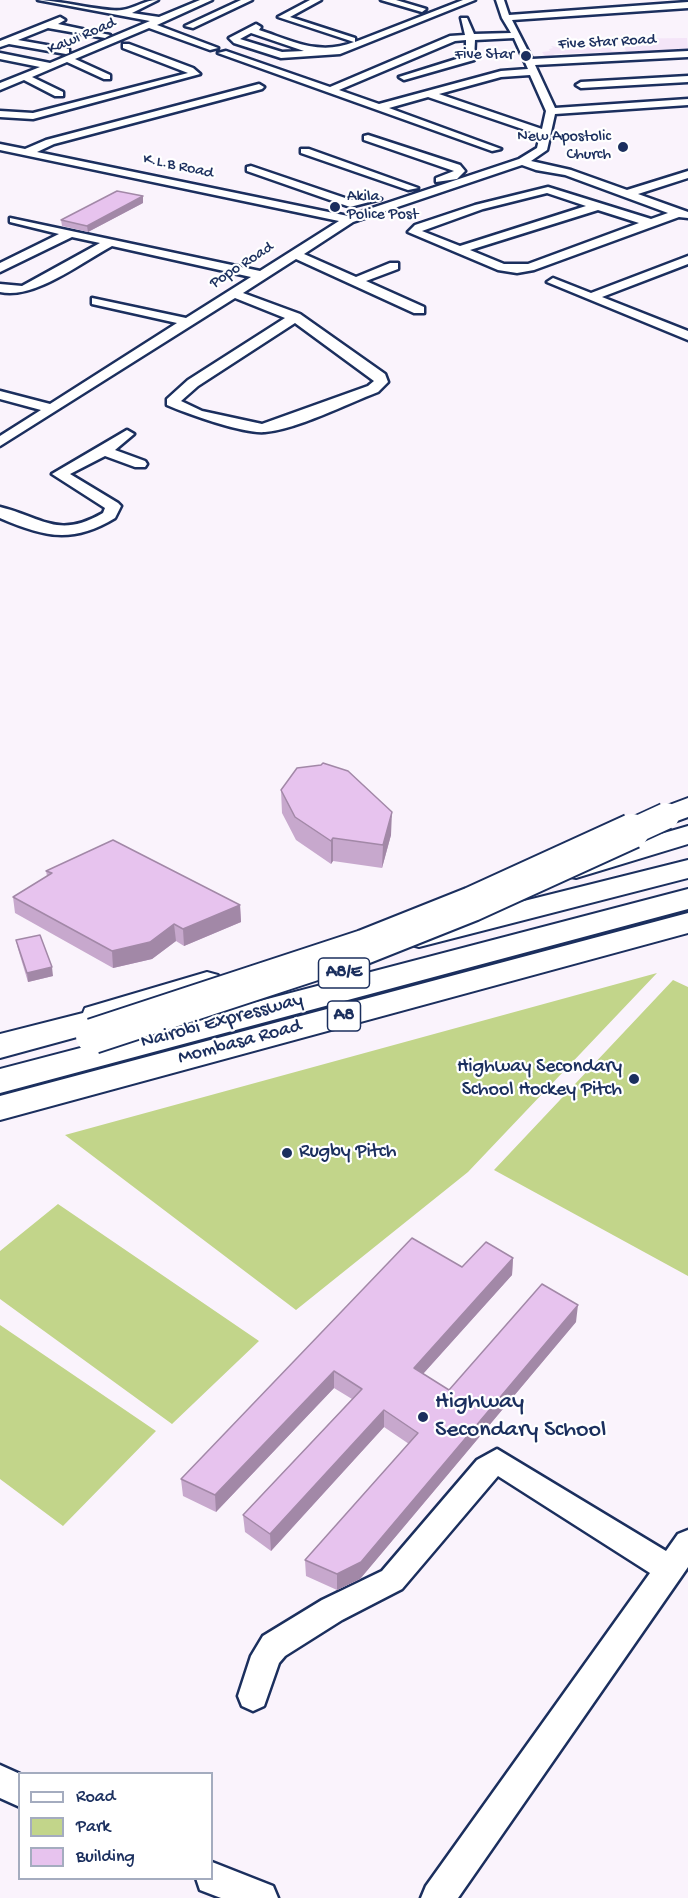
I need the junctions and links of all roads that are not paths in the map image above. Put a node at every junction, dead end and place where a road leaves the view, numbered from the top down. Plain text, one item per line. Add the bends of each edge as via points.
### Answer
1 (42, 0) edge
2 (76, 0) edge
3 (154, 0) edge
4 (208, 0) edge
5 (248, 0) edge
6 (316, 0) edge
7 (385, 0) edge
8 (471, 0) edge
9 (500, 0) edge
10 (611, 0) edge
11 (66, 4) junction
12 (688, 5) edge
13 (190, 8) junction
14 (624, 8) junction
15 (422, 9) dead end
16 (217, 13) junction
17 (121, 14) junction
18 (506, 18) junction
19 (60, 20) dead end
20 (464, 20) dead end
21 (160, 21) junction
22 (47, 24) junction
23 (149, 26) junction
24 (190, 26) dead end
25 (105, 35) dead end
26 (517, 35) junction
27 (470, 36) junction
28 (352, 40) dead end
29 (4, 42) edge
30 (126, 46) dead end
31 (213, 48) dead end
32 (223, 53) dead end
33 (321, 53) junction
34 (688, 54) edge
35 (67, 55) junction
36 (0, 56) edge
37 (264, 59) dead end
38 (251, 63) junction
39 (51, 66) junction
40 (530, 67) junction
41 (25, 77) junction
42 (107, 77) dead end
43 (404, 77) dead end
44 (688, 79) edge
45 (660, 80) junction
46 (581, 84) dead end
47 (0, 87) edge
48 (259, 87) dead end
49 (329, 91) junction
50 (59, 94) dead end
51 (429, 94) junction
52 (116, 96) junction
53 (686, 102) edge
54 (380, 107) junction
55 (551, 111) junction
56 (158, 113) junction
57 (0, 114) edge
58 (547, 134) junction
59 (368, 138) dead end
60 (0, 147) edge
61 (544, 147) junction
62 (496, 149) dead end
63 (305, 151) dead end
64 (27, 152) junction
65 (526, 160) junction
66 (251, 169) dead end
67 (560, 170) junction
68 (483, 174) junction
69 (688, 174) edge
70 (412, 188) junction
71 (626, 194) junction
72 (327, 196) junction
73 (601, 205) junction
74 (292, 208) junction
75 (683, 214) edge
76 (14, 220) dead end
77 (350, 220) junction
78 (651, 222) junction
79 (70, 233) junction
80 (110, 242) junction
81 (459, 250) junction
82 (294, 254) junction
83 (688, 260) edge
84 (393, 266) dead end
85 (0, 268) edge
86 (260, 275) junction
87 (356, 281) junction
88 (554, 282) dead end
89 (0, 288) edge
90 (232, 293) junction
91 (591, 297) junction
92 (96, 300) dead end
93 (419, 310) dead end
94 (296, 317) junction
95 (188, 322) junction
96 (688, 336) edge
97 (0, 395) edge
98 (53, 409) junction
99 (127, 434) dead end
100 (0, 442) edge
101 (104, 451) junction
102 (140, 464) dead end
103 (0, 512) edge
104 (681, 819) edge
105 (688, 869) edge
106 (688, 882) edge
107 (688, 899) edge
108 (688, 923) edge
109 (45, 1034) junction
110 (93, 1036) junction
111 (0, 1046) edge
112 (0, 1061) edge
113 (0, 1081) edge
114 (0, 1107) edge
115 (688, 1543) edge
116 (669, 1569) junction
117 (253, 1696) dead end
118 (0, 1780) edge
119 (18, 1790) edge
120 (213, 1878) edge
121 (261, 1898) edge
122 (438, 1898) edge

1 - 11 street
2 - 11 street
3 - 17 street
4 - 13 street, Kawi Road
5 - 16 street
6 - 28 street via 282,17
7 - 15 street
8 - 33 street via 348,49
9 - 18 street
10 - 14 street
11 - 17 street
12 - 14 street
13 - 16 street
13 - 21 street, Kawi Road
14 - 18 street via 570,9
16 - 24 street
17 - 21 street
18 - 26 street
19 - 22 street
20 - 27 street
21 - 23 street, Kawi Road
22 - 25 street
22 - 29 street
23 - 31 street
23 - 35 street, Kawi Road
26 - 27 street
26 - 40 street
27 - 43 street via 471,58
27 - 49 street via 446,40
29 - 35 street
30 - 52 street via 195,74
32 - 38 street
33 - 33 street via 276,55 234,38 255,27 254,31
34 - 40 street, Five Star Road
35 - 39 street, Kawi Road
35 - 42 street
36 - 39 street
37 - 38 street
38 - 49 street
39 - 41 street, Kawi Road
40 - 51 street, Five Star Road
40 - 55 street
41 - 47 street, Kawi Road
41 - 50 street
44 - 45 street
45 - 46 street
45 - 53 street
48 - 56 street
49 - 54 street
51 - 54 street, Five Star Road
51 - 58 street
52 - 56 street
52 - 57 street via 27,117
53 - 55 street
54 - 62 street
55 - 58 street
56 - 64 street via 50,142
58 - 61 street
59 - 70 street via 460,171 453,177
60 - 64 street, K.L.B Road
61 - 65 street, Popo Road
61 - 67 street
63 - 70 street
64 - 74 street, K.L.B Road
65 - 67 street
65 - 68 street, Popo Road
66 - 72 street
67 - 68 street
67 - 71 street
68 - 77 street, Popo Road
69 - 71 street
70 - 72 street via 355,205
71 - 75 street
72 - 74 street
73 - 78 street
73 - 81 street
73 - 81 street via 559,191 540,190 419,227 414,232
74 - 77 street, K.L.B Road
75 - 78 street
76 - 79 street
77 - 82 street, Popo Road
78 - 81 street via 524,269 502,267
79 - 80 street
79 - 85 street
80 - 86 street
80 - 89 street via 29,287 13,291
82 - 86 street, Popo Road
82 - 87 street
83 - 91 street
84 - 87 street
86 - 90 street, Popo Road
87 - 93 street
88 - 91 street
90 - 94 street
90 - 95 street, Popo Road
91 - 96 street
92 - 95 street
94 - 94 street via 380,377 380,385 262,428 172,404 193,383
95 - 98 street, Popo Road
97 - 98 street
98 - 100 street, Popo Road
99 - 101 street
101 - 102 street
101 - 103 street via 59,474 113,506 110,515 102,520 77,532 62,533
104 - 109 highway via 268,966 138,1002
104 - 110 highway, bridge via 364,947
105 - 109 highway
106 - 110 highway, Nairobi Expressway / A8/E, bridge
107 - 113 highway, Nairobi Expressway / A8/E
108 - 114 highway, Mombasa Road / A8
109 - 111 highway
110 - 112 highway, Nairobi Expressway / A8/E
115 - 116 street
116 - 117 street via 497,1461 392,1580 332,1610 274,1646 266,1656
116 - 122 street
118 - 119 street
120 - 121 street

